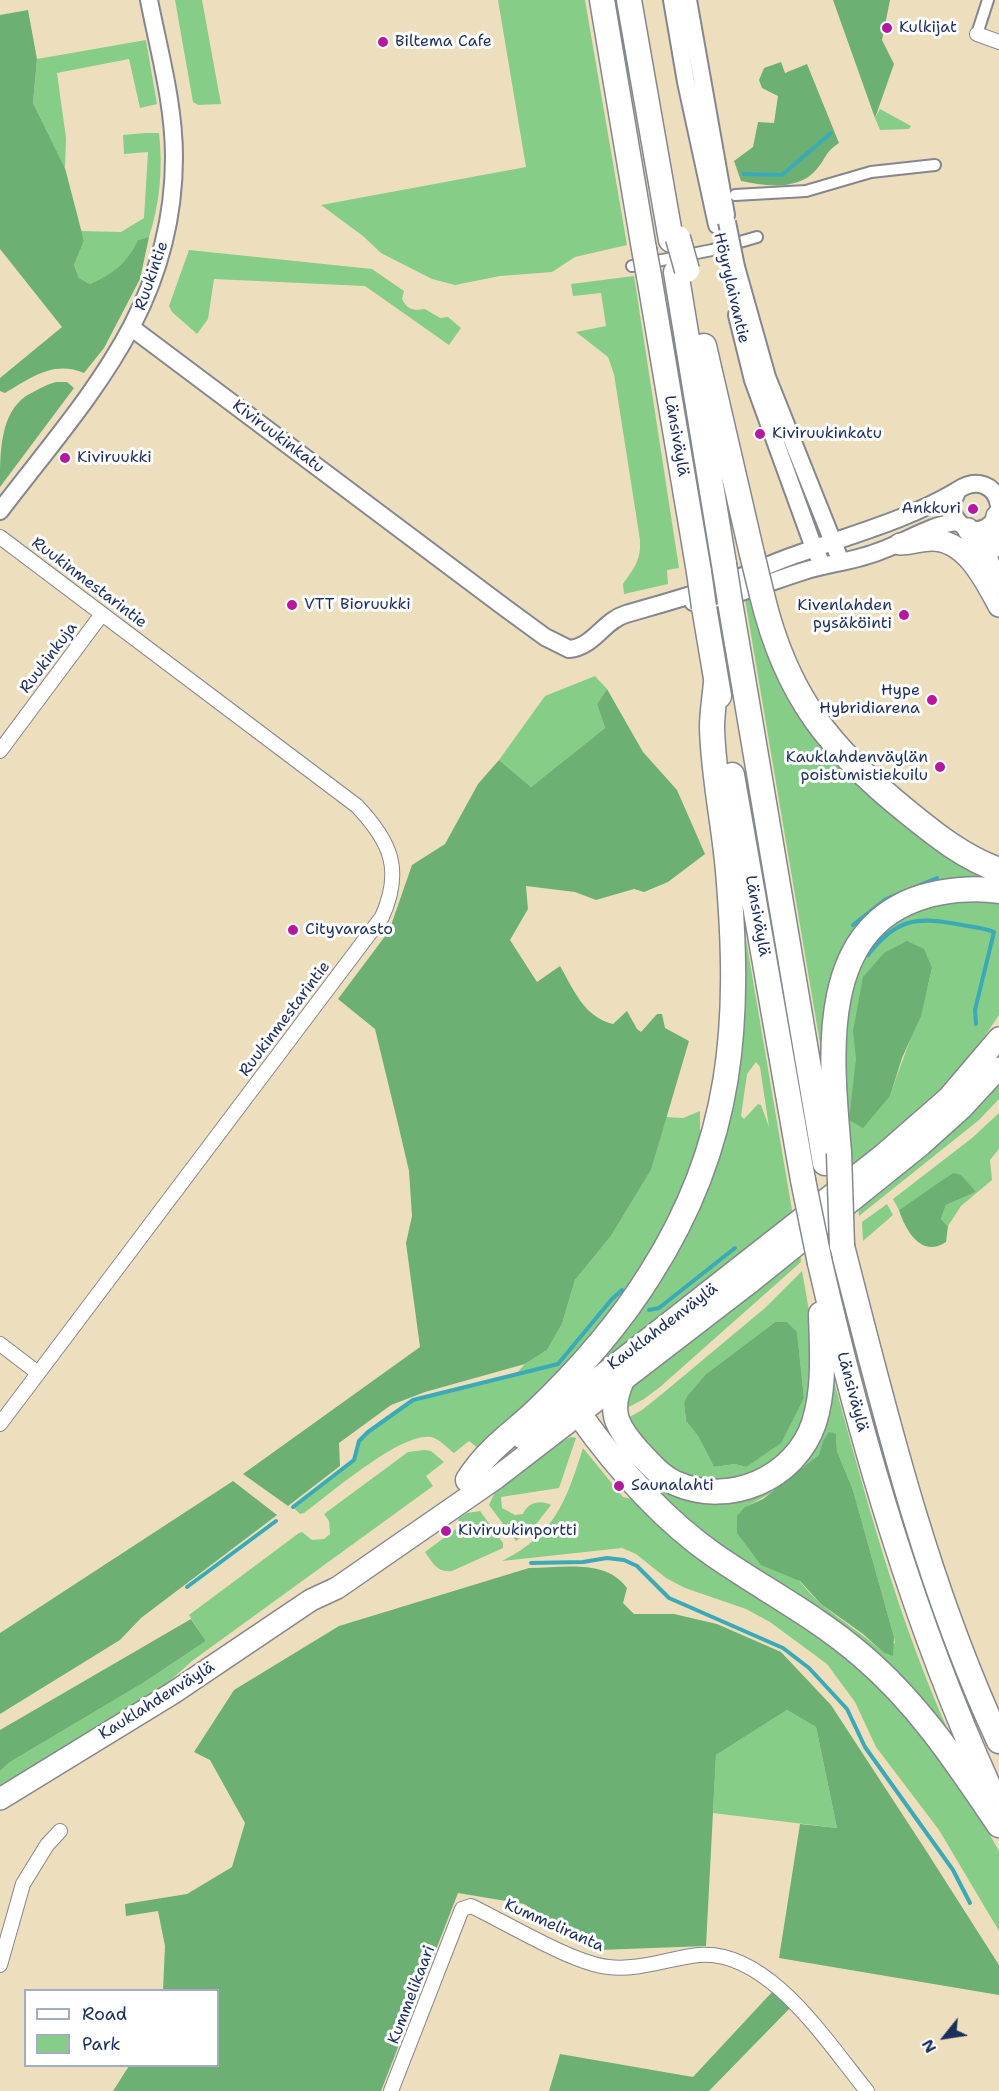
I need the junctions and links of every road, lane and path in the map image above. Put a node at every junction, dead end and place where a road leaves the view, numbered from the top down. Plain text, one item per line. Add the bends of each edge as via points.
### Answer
1 (149, 0) edge
2 (602, 0) edge
3 (629, 0) edge
4 (672, 0) edge
5 (688, 0) edge
6 (988, 0) edge
7 (976, 34) joint
8 (999, 42) edge
9 (935, 165) dead end
10 (735, 195) dead end
11 (722, 224) junction
12 (757, 237) dead end
13 (642, 264) junction
14 (731, 268) junction
15 (681, 271) junction
16 (132, 328) junction
17 (991, 482) edge
18 (958, 490) junction
19 (998, 511) edge
20 (0, 512) edge
21 (962, 526) junction
22 (0, 537) edge
23 (833, 542) junction
24 (900, 544) junction
25 (999, 546) edge
26 (814, 548) junction
27 (841, 562) junction
28 (823, 566) junction
29 (999, 590) edge
30 (666, 604) junction
31 (999, 606) edge
32 (102, 614) junction
33 (716, 682) junction
34 (0, 751) edge
35 (961, 852) junction
36 (999, 857) edge
37 (999, 870) edge
38 (999, 891) edge
39 (999, 1038) edge
40 (999, 1068) edge
41 (832, 1158) junction
42 (820, 1263) junction
43 (0, 1344) edge
44 (38, 1372) junction
45 (622, 1380) junction
46 (580, 1402) junction
47 (0, 1424) edge
48 (489, 1467) junction
49 (468, 1480) joint
50 (447, 1504) junction
51 (999, 1741) edge
52 (0, 1799) edge
53 (999, 1808) edge
54 (999, 1825) edge
55 (60, 1831) dead end
56 (462, 1910) joint
57 (0, 1965) edge
58 (391, 2091) edge
59 (867, 2091) edge

1 - 16 street, Ruukintie via 171,124 173,187 163,248
2 - 13 highway, Länsiväylä
3 - 15 highway, Länsiväylä
4 - 11 street, Höyrylaivantie via 686,82
5 - 11 street, Höyrylaivantie
6 - 7 street
7 - 8 street
9 - 10 street via 871,172 806,191
11 - 14 street, Höyrylaivantie, bridge
12 - 13 street
13 - 33 highway, Länsiväylä, bridge
14 - 23 street, Höyrylaivantie via 791,442
14 - 26 street, Höyrylaivantie via 753,380
15 - 35 highway, bridge via 768,619 789,677 834,745 883,793
15 - 41 highway, Länsiväylä, bridge via 730,602
16 - 20 street, Ruukintie via 111,364
16 - 30 street, Kiviruukinkatu via 558,645 582,647 612,620
17 - 18 street
17 - 19 street
18 - 21 street via 951,505
18 - 23 street, Kiviruukinkatu via 919,511
19 - 21 street via 990,526 983,529
19 - 25 main road via 995,531
21 - 24 street, Kiviruukinkatu via 910,537
21 - 29 main road via 982,546
22 - 32 street, Ruukinmestarintie
23 - 26 street, Kiviruukinkatu
23 - 27 street, Höyrylaivantie
24 - 27 street, Kiviruukinkatu
24 - 31 main road via 933,540 950,543 979,572
26 - 28 street, Höyrylaivantie
26 - 30 street, Kiviruukinkatu
27 - 28 street, Kiviruukinkatu
28 - 30 street, Kiviruukinkatu via 737,595
32 - 34 street, Ruukinkuja
32 - 44 street, Ruukinmestarintie via 357,806 374,824 386,846 394,884 382,916
33 - 42 highway, Länsiväylä, bridge
33 - 48 highway via 712,727 733,956 733,1007 722,1112 692,1199 633,1301
35 - 36 highway
35 - 37 highway
38 - 41 highway via 954,891 903,903 874,923 855,950 840,987 834,1032
39 - 46 main road, Kauklahdenväylä via 948,1098 884,1154
40 - 45 main road, Kauklahdenväylä via 921,1145
41 - 51 highway, Länsiväylä, bridge via 842,1246 898,1462 929,1565
42 - 45 highway via 819,1397 813,1424 803,1444 779,1472 726,1492 693,1489 674,1482 649,1462 618,1423 615,1396
42 - 53 highway, Länsiväylä via 849,1385 906,1579 958,1718
43 - 44 street
44 - 47 street, Ruukinmestarintie
45 - 46 main road, Kauklahdenväylä
46 - 48 main road, Kauklahdenväylä
46 - 54 highway via 646,1495 680,1528 714,1555 836,1634 900,1691 939,1737
48 - 49 highway
48 - 50 main road, Kauklahdenväylä
49 - 50 main road, Kauklahdenväylä
50 - 52 main road, Kauklahdenväylä via 337,1588 311,1600 173,1693
55 - 57 street via 46,1845 23,1884
56 - 58 street, Kummelikaari
56 - 59 street, Kummeliranta via 471,1906 584,1961 607,1967 625,1968 699,1955 732,1960 783,1990

